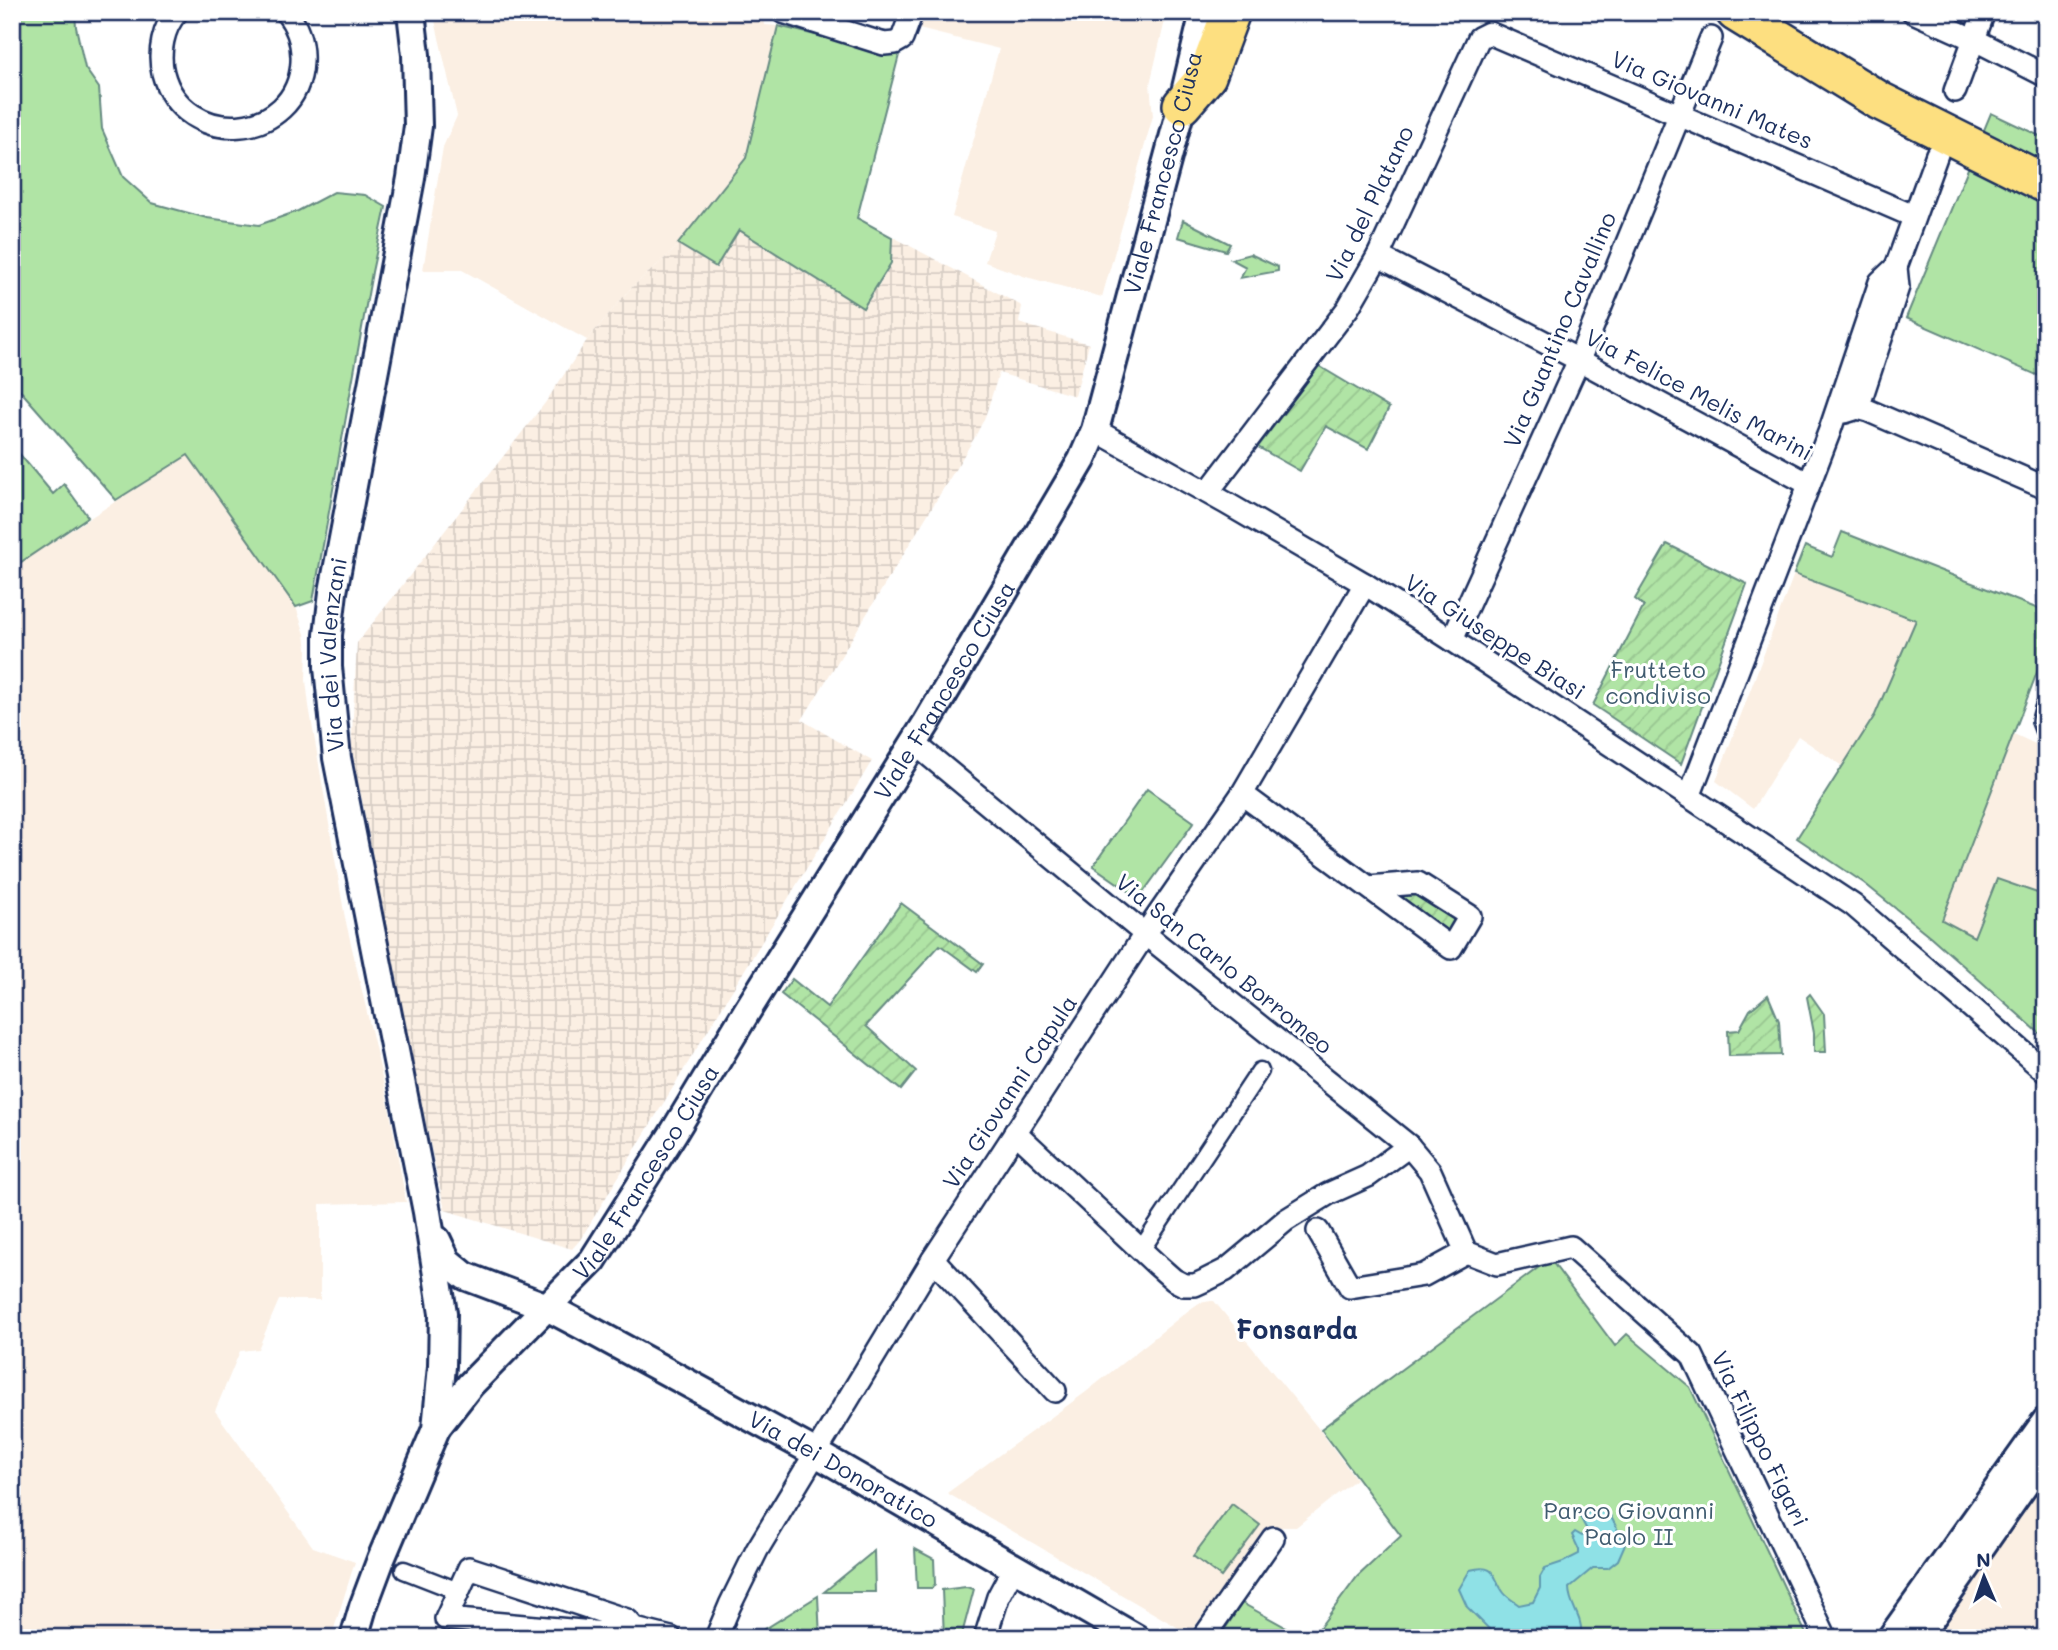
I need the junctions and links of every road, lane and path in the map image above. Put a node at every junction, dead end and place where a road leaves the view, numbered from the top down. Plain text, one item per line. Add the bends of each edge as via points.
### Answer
1 (177, 12) edge
2 (286, 12) edge
3 (411, 12) edge
4 (783, 12) edge
5 (912, 12) edge
6 (1204, 12) edge
7 (1231, 12) edge
8 (1773, 12) edge
9 (1913, 12) edge
10 (1984, 12) edge
11 (1720, 26) edge
12 (1489, 33) joint
13 (1975, 40) junction
14 (2046, 76) edge
15 (1955, 90) dead end
16 (1182, 105) junction
17 (1679, 114) junction
18 (1937, 154) dead end
19 (2046, 161) edge
20 (2046, 184) edge
21 (1913, 216) junction
22 (1378, 256) junction
23 (1896, 267) junction
24 (1579, 360) junction
25 (1858, 408) junction
26 (1095, 430) junction
27 (1830, 430) junction
28 (1809, 484) junction
29 (2046, 488) edge
30 (1208, 492) junction
31 (1365, 584) junction
32 (1452, 640) junction
33 (2046, 709) edge
34 (2046, 729) edge
35 (914, 743) junction
36 (1242, 794) junction
37 (1689, 797) junction
38 (1368, 887) dead end
39 (1145, 934) junction
40 (1260, 1071) dead end
41 (2046, 1072) edge
42 (1015, 1132) junction
43 (1409, 1146) junction
44 (427, 1212) junction
45 (1318, 1231) dead end
46 (1141, 1250) junction
47 (1466, 1252) junction
48 (933, 1259) junction
49 (441, 1297) joint
50 (547, 1307) junction
51 (1055, 1391) dead end
52 (2046, 1421) edge
53 (436, 1429) junction
54 (816, 1453) junction
55 (2046, 1454) edge
56 (1273, 1538) dead end
57 (1014, 1567) junction
58 (404, 1570) dead end
59 (458, 1591) junction
60 (635, 1629) junction
61 (354, 1638) edge
62 (671, 1638) edge
63 (716, 1638) edge
64 (985, 1638) edge
65 (1136, 1638) edge
66 (1203, 1638) edge
67 (1826, 1638) edge
68 (1891, 1638) edge
69 (1917, 1638) edge

1 - 2 street via 161,52 168,89 193,116 229,128 263,121 289,99 297,85 302,52
3 - 44 street, Via dei Valenzani via 418,126 333,592 328,667 337,758
4 - 5 street via 884,44 902,39
6 - 16 street, Viale Francesco Ciusa
7 - 16 highway via 1207,76
8 - 19 highway via 1953,116
9 - 13 street
10 - 13 street
11 - 17 street, Via Guantino Cavallino
11 - 20 highway
12 - 17 street, Via Giovanni Mates
12 - 22 street, Via del Platano via 1479,38
13 - 14 street
13 - 15 street
16 - 26 street, Viale Francesco Ciusa
17 - 21 street, Via Giovanni Mates
17 - 24 street, Via Guantino Cavallino
18 - 21 street
21 - 23 street
22 - 24 street, Via Felice Melis Marini
22 - 30 street, Via del Platano via 1348,308
23 - 25 street via 1898,287
23 - 27 street via 1880,282
24 - 28 street, Via Felice Melis Marini
24 - 32 street, Via Guantino Cavallino
25 - 27 street via 1845,412
25 - 29 street
26 - 30 street, Via Giuseppe Biasi
26 - 35 street, Viale Francesco Ciusa via 1082,460
27 - 28 street
28 - 37 street
30 - 31 street, Via Giuseppe Biasi
31 - 32 street, Via Giuseppe Biasi
31 - 36 street, Via Giovanni Capula
32 - 37 street, Via Giuseppe Biasi
33 - 34 street
35 - 39 street, Via San Carlo Borromeo
35 - 50 street, Viale Francesco Ciusa via 593,1260
36 - 38 street
36 - 39 street, Via Giovanni Capula
37 - 41 street, Via Giuseppe Biasi via 1853,905
39 - 42 street, Via Giovanni Capula
39 - 43 street, Via San Carlo Borromeo
40 - 46 street
42 - 46 street
42 - 48 street, Via Giovanni Capula
43 - 46 street via 1368,1176 1286,1220 1226,1270 1195,1285 1174,1280
43 - 47 street, Via San Carlo Borromeo via 1430,1171
44 - 49 street, Via dei Valenzani
44 - 50 street via 442,1253 456,1269
45 - 47 street via 1350,1287 1424,1275
47 - 67 street, Via Filippo Figari via 1497,1264 1571,1247 1692,1355
48 - 51 street
48 - 54 street, Via Giovanni Capula
49 - 53 street, Viale Francesco Ciusa via 442,1366
50 - 53 street, Viale Francesco Ciusa via 470,1385
50 - 54 street, Via dei Donoratico
52 - 68 street
53 - 61 street, Viale Francesco Ciusa via 381,1559
54 - 57 street, Via dei Donoratico
54 - 63 street, Via Giovanni Capula via 757,1550
55 - 69 street
56 - 66 street
57 - 64 street
57 - 65 street, Via dei Donoratico
58 - 59 street
59 - 60 street via 469,1568 628,1620
59 - 60 street via 446,1619 627,1635
60 - 62 street

